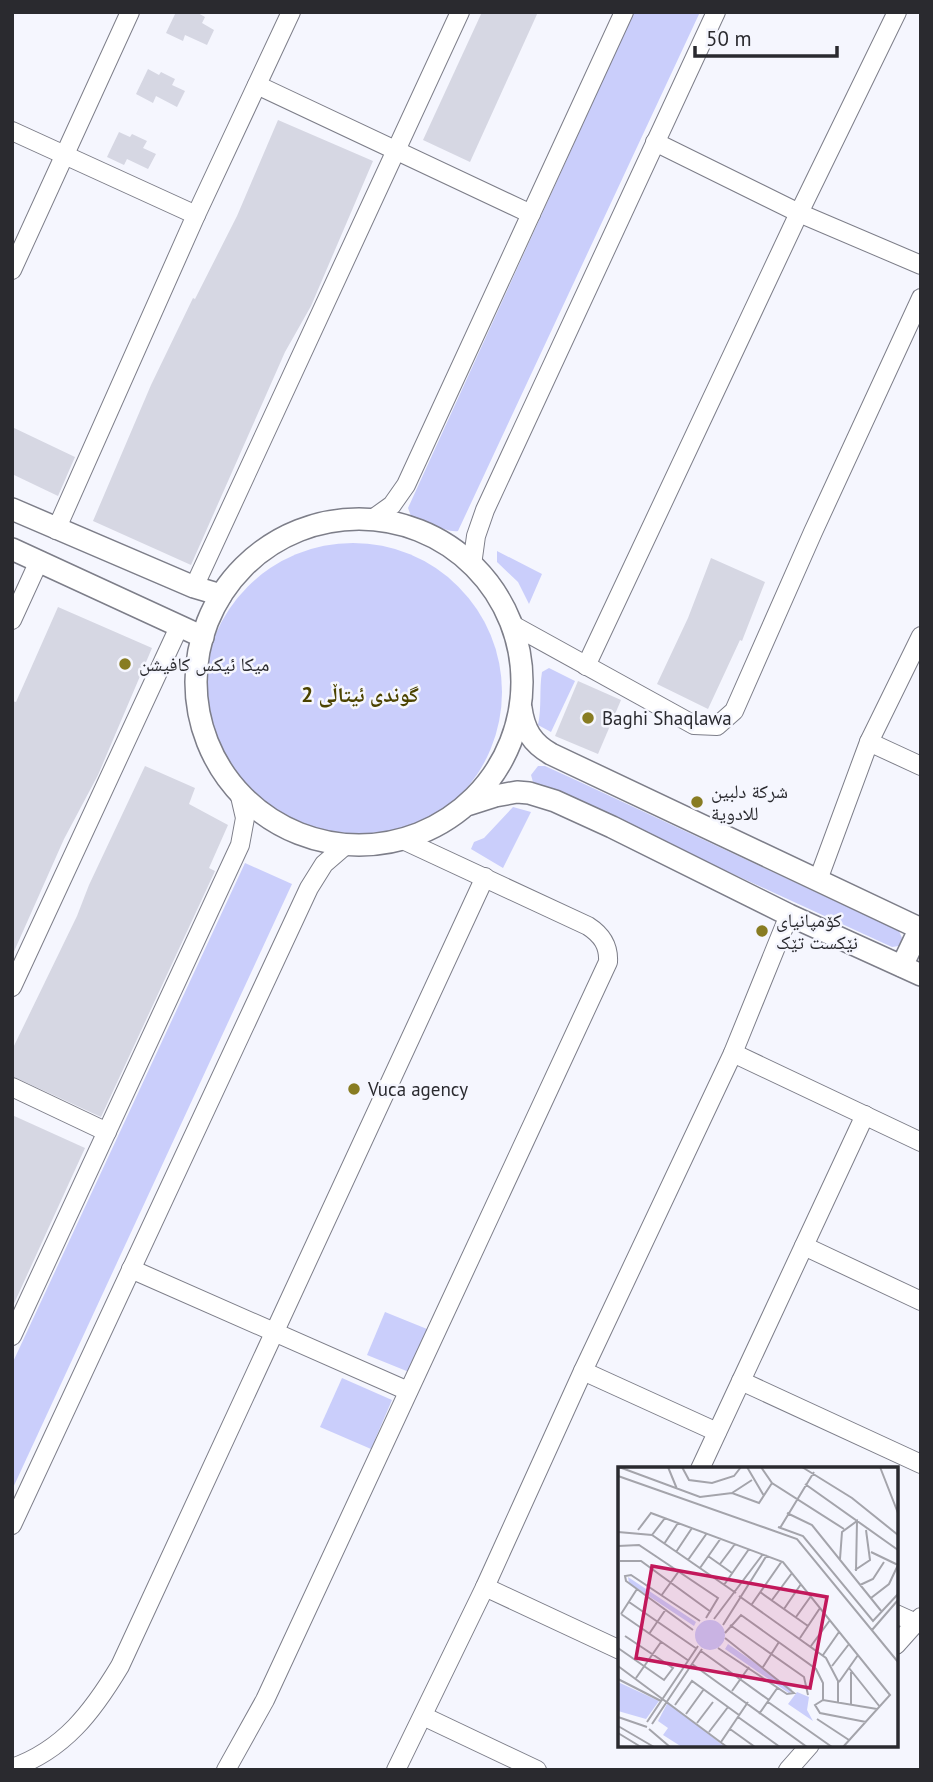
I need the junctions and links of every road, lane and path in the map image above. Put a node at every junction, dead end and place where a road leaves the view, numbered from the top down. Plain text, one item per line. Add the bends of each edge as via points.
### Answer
1 (130, 12) edge
2 (291, 12) edge
3 (460, 12) edge
4 (624, 12) edge
5 (716, 12) edge
6 (897, 12) edge
7 (257, 85) junction
8 (12, 131) edge
9 (656, 142) junction
10 (395, 150) junction
11 (65, 155) junction
12 (799, 213) junction
13 (531, 214) junction
14 (196, 215) junction
15 (921, 265) edge
16 (12, 270) edge
17 (921, 298) edge
18 (12, 509) edge
19 (371, 520) junction
20 (56, 530) junction
21 (12, 549) edge
22 (39, 561) junction
23 (472, 565) junction
24 (194, 587) junction
25 (221, 595) junction
26 (12, 620) edge
27 (511, 624) junction
28 (179, 627) junction
29 (921, 636) edge
30 (203, 637) junction
31 (586, 666) junction
32 (521, 699) junction
33 (869, 742) junction
34 (921, 766) edge
35 (239, 792) junction
36 (465, 806) junction
37 (403, 839) junction
38 (346, 845) junction
39 (485, 877) junction
40 (818, 880) junction
41 (789, 915) junction
42 (920, 928) edge
43 (911, 970) edge
44 (12, 987) edge
45 (733, 1053) junction
46 (12, 1087) edge
47 (865, 1115) junction
48 (107, 1132) junction
49 (921, 1142) edge
50 (804, 1246) junction
51 (131, 1269) junction
52 (921, 1301) edge
53 (275, 1333) junction
54 (12, 1336) edge
55 (583, 1371) junction
56 (741, 1381) junction
57 (408, 1391) junction
58 (717, 1432) junction
59 (921, 1464) edge
60 (701, 1467) edge
61 (12, 1525) edge
62 (485, 1587) junction
63 (898, 1615) edge
64 (918, 1620) edge
65 (898, 1643) edge
66 (618, 1646) edge
67 (423, 1716) junction
68 (808, 1747) edge
69 (12, 1768) edge
70 (226, 1770) edge
71 (396, 1770) edge
72 (537, 1770) edge
73 (788, 1770) edge

1 - 11 street
2 - 7 street
3 - 10 street
4 - 13 street
5 - 9 street
6 - 12 street
7 - 10 street
7 - 14 street
8 - 11 street
9 - 12 street
9 - 23 street via 485,510
10 - 13 street
10 - 24 street
11 - 14 street
11 - 16 street
12 - 15 street
12 - 31 street
13 - 19 street via 406,485 392,505
14 - 20 street
17 - 31 street via 734,711 718,726 694,725
18 - 20 street
19 - 23 street via 403,525 433,537
19 - 25 street via 329,522 289,535 253,558
20 - 24 street
21 - 22 street
22 - 26 street
22 - 28 street
23 - 27 street
24 - 25 street
25 - 30 street
27 - 31 street
27 - 32 street via 520,661
28 - 30 street
28 - 44 street
29 - 33 street
30 - 35 street via 197,670 205,735
32 - 36 street via 503,758
32 - 40 street via 528,733 544,750
33 - 34 street
33 - 40 street
35 - 38 street via 287,829
35 - 48 street via 245,818 240,845
36 - 37 street via 425,832
36 - 41 street via 517,792 555,801
37 - 38 street
37 - 39 street
38 - 51 street via 315,875
39 - 53 street
39 - 57 street via 594,930 606,945 608,962
40 - 42 street
41 - 43 street
41 - 45 street
42 - 43 street
45 - 47 street
45 - 55 street
46 - 48 street
47 - 49 street
47 - 50 street
48 - 54 street
50 - 52 street
50 - 56 street
51 - 53 street
51 - 61 street
53 - 57 street
53 - 69 street via 100,1700 71,1734 40,1756
55 - 58 street
55 - 62 street
56 - 58 street
56 - 59 street
57 - 70 street via 265,1700
58 - 60 street
62 - 66 street
62 - 67 street
63 - 64 street
64 - 65 street
67 - 71 street
67 - 72 street
68 - 73 street

